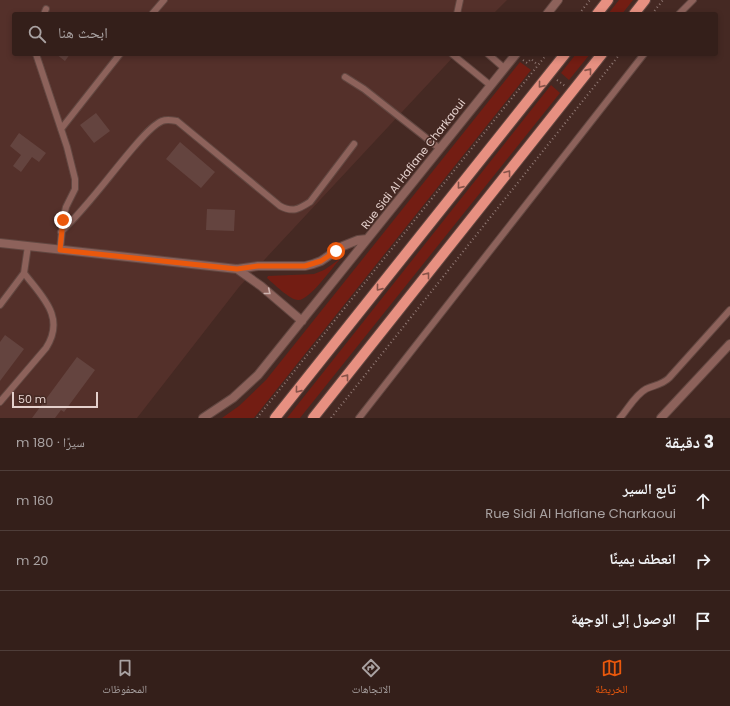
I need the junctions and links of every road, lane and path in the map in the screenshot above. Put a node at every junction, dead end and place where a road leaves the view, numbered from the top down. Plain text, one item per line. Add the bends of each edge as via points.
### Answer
1 (164, 0) edge
2 (460, 0) edge
3 (558, 0) edge
4 (590, 0) edge
5 (608, 0) edge
6 (645, 0) edge
7 (663, 0) edge
8 (693, 0) edge
9 (154, 12) edge
10 (457, 12) edge
11 (549, 12) edge
12 (581, 12) edge
13 (599, 12) edge
14 (636, 12) edge
15 (654, 12) edge
16 (681, 12) edge
17 (37, 56) edge
18 (118, 56) edge
19 (454, 56) edge
20 (490, 56) edge
21 (514, 56) edge
22 (545, 56) edge
23 (563, 56) edge
24 (600, 56) edge
25 (618, 56) edge
26 (642, 56) edge
27 (504, 68) junction
28 (345, 77) dead end
29 (490, 85) junction
30 (61, 129) junction
31 (354, 144) dead end
32 (439, 148) junction
33 (61, 232) junction
34 (367, 240) junction
35 (0, 243) edge
36 (28, 246) junction
37 (60, 250) junction
38 (237, 269) junction
39 (24, 273) junction
40 (0, 305) edge
41 (730, 310) edge
42 (302, 321) junction
43 (730, 344) edge
44 (0, 402) edge
45 (203, 418) edge
46 (257, 418) edge
47 (275, 418) edge
48 (313, 418) edge
49 (331, 418) edge
50 (359, 418) edge
51 (620, 418) edge
52 (661, 418) edge

1 - 9 lane
2 - 10 lane
3 - 11 street
4 - 12 path
5 - 13 main road
6 - 14 main road
7 - 15 path
8 - 16 lane
17 - 30 lane
18 - 30 lane
19 - 29 lane
20 - 27 lane
21 - 27 street, Rue Sidi Al Hafiane Charkaoui
22 - 46 path
23 -> 47 main road
48 -> 24 main road
25 - 49 path
26 - 50 lane
27 - 29 street, Rue Sidi Al Hafiane Charkaoui
28 - 32 lane
29 - 32 street, Rue Sidi Al Hafiane Charkaoui
30 - 33 lane via 76,185 64,213
31 - 33 lane via 310,202 301,208 288,210 177,121 166,120 154,126
32 - 34 street, Rue Sidi Al Hafiane Charkaoui
33 - 37 lane
34 - 38 street, Rue Sidi Al Hafiane Charkaoui via 358,240 343,246 321,261 305,266 258,266
34 - 42 street
35 - 36 street, Rue Sidi Al Hafiane Charkaoui
36 - 37 street, Rue Sidi Al Hafiane Charkaoui
36 - 39 lane
37 - 38 street, Rue Sidi Al Hafiane Charkaoui
38 -> 42 street
39 - 40 lane
39 - 44 lane via 48,306 52,314 54,332 46,348
41 - 51 lane via 669,378 660,385 640,393
42 - 45 street via 246,387
43 - 52 street

